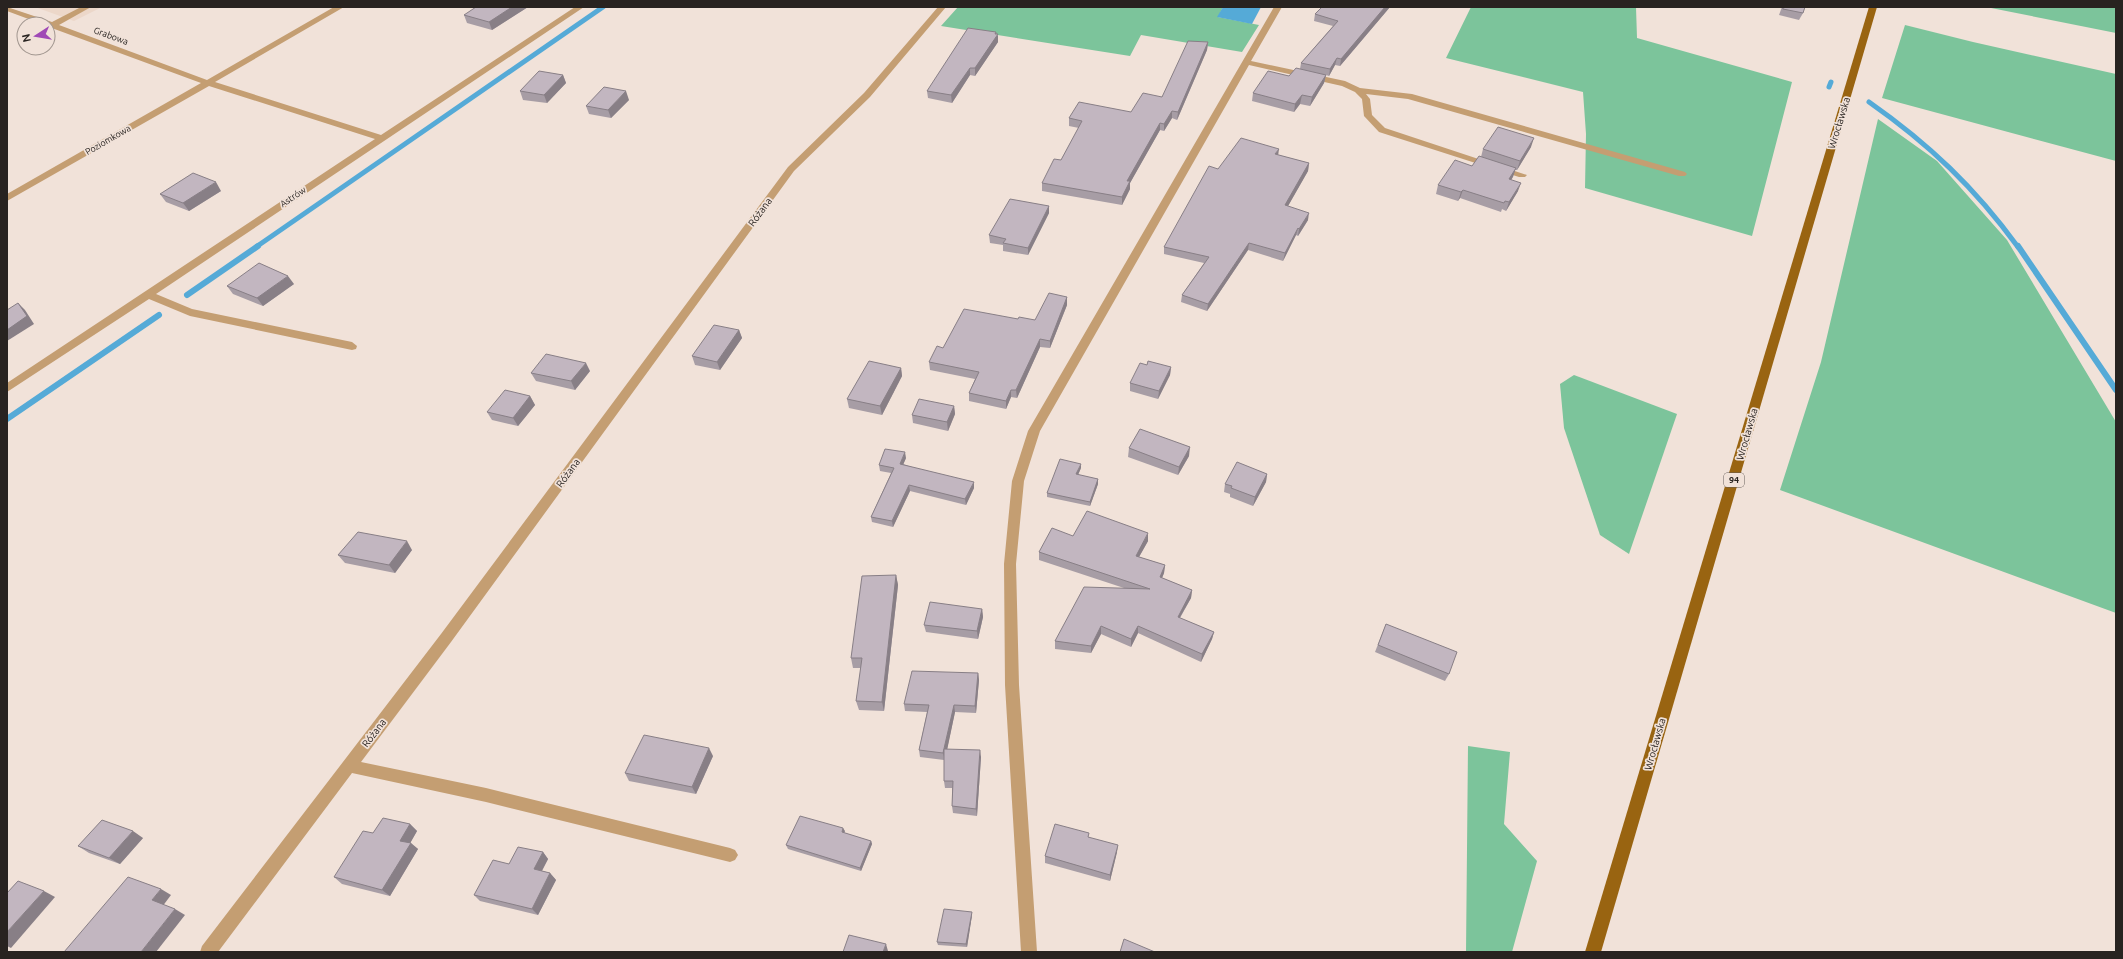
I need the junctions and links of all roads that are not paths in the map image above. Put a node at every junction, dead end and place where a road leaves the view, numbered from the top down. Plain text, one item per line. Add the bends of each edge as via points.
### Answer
1 (87, 7) edge
2 (340, 7) edge
3 (580, 7) edge
4 (942, 7) edge
5 (1278, 7) edge
6 (1873, 7) edge
7 (7, 8) edge
8 (28, 16) edge
9 (56, 23) edge
10 (56, 26) edge
11 (1246, 62) junction
12 (208, 82) junction
13 (1358, 90) junction
14 (380, 138) junction
15 (1682, 174) dead end
16 (1522, 175) dead end
17 (7, 198) edge
18 (147, 294) junction
19 (352, 346) dead end
20 (7, 388) edge
21 (349, 766) junction
22 (730, 855) dead end
23 (208, 952) edge
24 (1029, 952) edge
25 (1593, 952) edge

1 - 9 street
2 - 12 street, Poziomkowa
3 - 14 street, Astrów
4 - 21 street, Różana via 867,95 791,169
5 - 11 street
6 - 25 main road, Wrocławska / 94
7 - 8 street, Grabowa
10 - 12 street, Grabowa
11 - 13 street via 1345,84
11 - 24 street via 1034,431 1018,481 1010,564 1012,685
12 - 14 street
12 - 17 street, Poziomkowa
13 - 15 street via 1409,96
13 - 16 street via 1366,99 1368,116 1382,130
14 - 18 street, Astrów
18 - 19 street via 190,312
18 - 20 street, Astrów
21 - 22 street via 486,795
21 - 23 street, Różana

